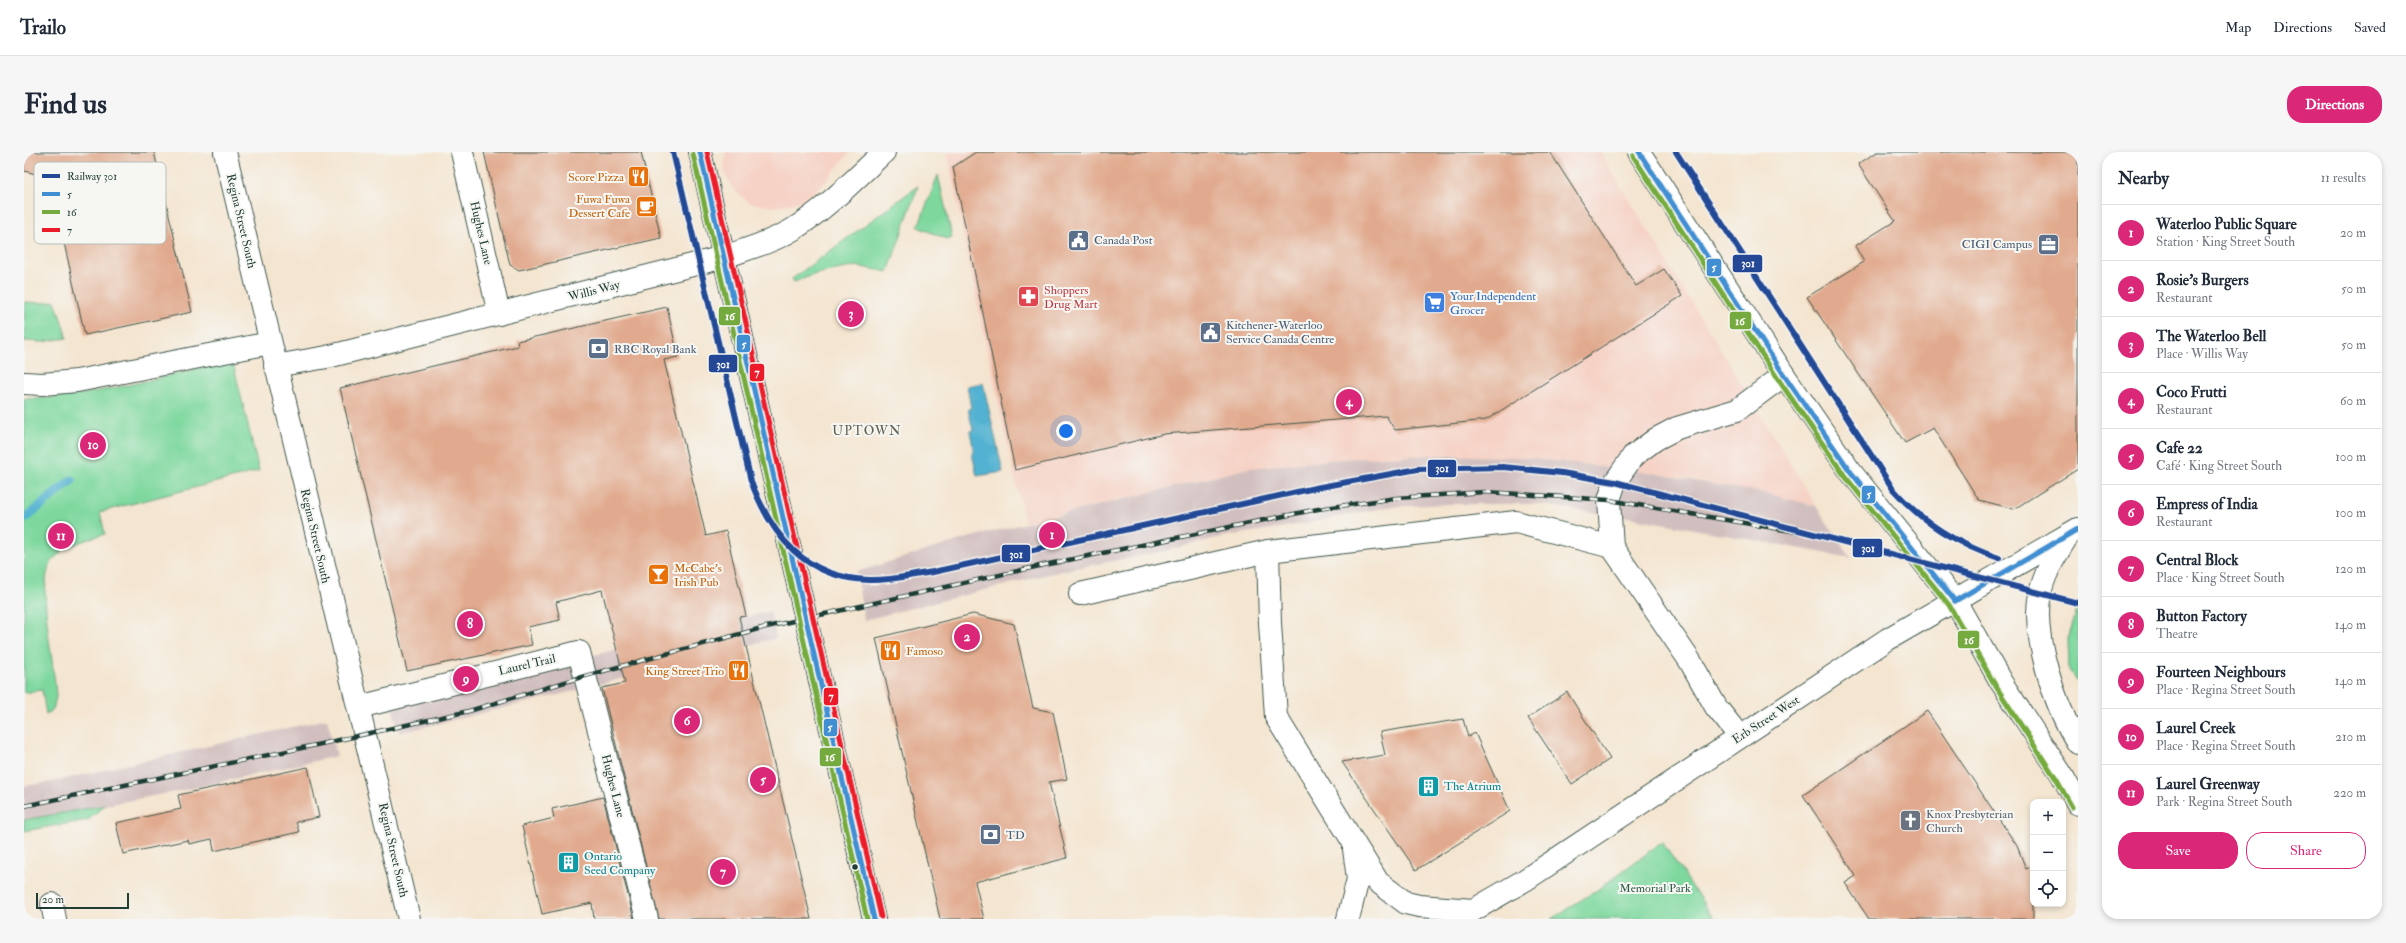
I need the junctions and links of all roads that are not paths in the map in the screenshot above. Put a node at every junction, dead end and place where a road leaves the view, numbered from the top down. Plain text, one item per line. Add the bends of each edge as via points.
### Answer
1 (225, 152) edge
2 (462, 152) edge
3 (700, 152) edge
4 (884, 152) edge
5 (1639, 152) edge
6 (724, 257) junction
7 (499, 314) junction
8 (270, 344) junction
9 (275, 366) junction
10 (1784, 374) junction
11 (24, 383) edge
12 (2073, 532) edge
13 (1612, 547) junction
14 (1268, 551) junction
15 (1080, 594) dead end
16 (1955, 601) junction
17 (579, 652) joint
18 (359, 707) junction
19 (1740, 737) junction
20 (2078, 743) edge
21 (2078, 804) edge
22 (1353, 842) junction
23 (1466, 915) edge
24 (409, 919) edge
25 (647, 919) edge
26 (874, 919) edge
27 (1348, 919) edge

1 - 8 street, Regina Street South
2 - 7 street, Hughes Lane
3 - 6 street
4 - 6 street, Willis Way via 838,195 792,230 770,241
5 - 10 street
6 - 7 street, Willis Way
6 - 26 street
7 - 9 street, Willis Way via 327,358
8 - 9 street, Regina Street South
8 - 11 street via 77,381
9 - 18 street, Regina Street South
10 - 13 street via 1737,410 1678,428 1656,439 1633,456 1615,482 1609,500
10 - 16 street via 1850,472
12 - 16 street, Erb Street West
12 - 20 street via 2047,571 2038,610 2046,665 2069,729
13 - 14 street via 1516,522
13 - 19 street via 1690,661 1716,707
14 - 15 street
14 - 22 street via 1276,717
16 - 19 street, Erb Street West via 1888,639
16 - 21 street via 2001,682
17 - 18 street, Laurel Trail
17 - 25 street, Hughes Lane
18 - 24 street, Regina Street South
19 - 23 street, Erb Street West via 1525,880
22 - 23 street via 1378,882 1406,903
22 - 27 street via 1358,879

